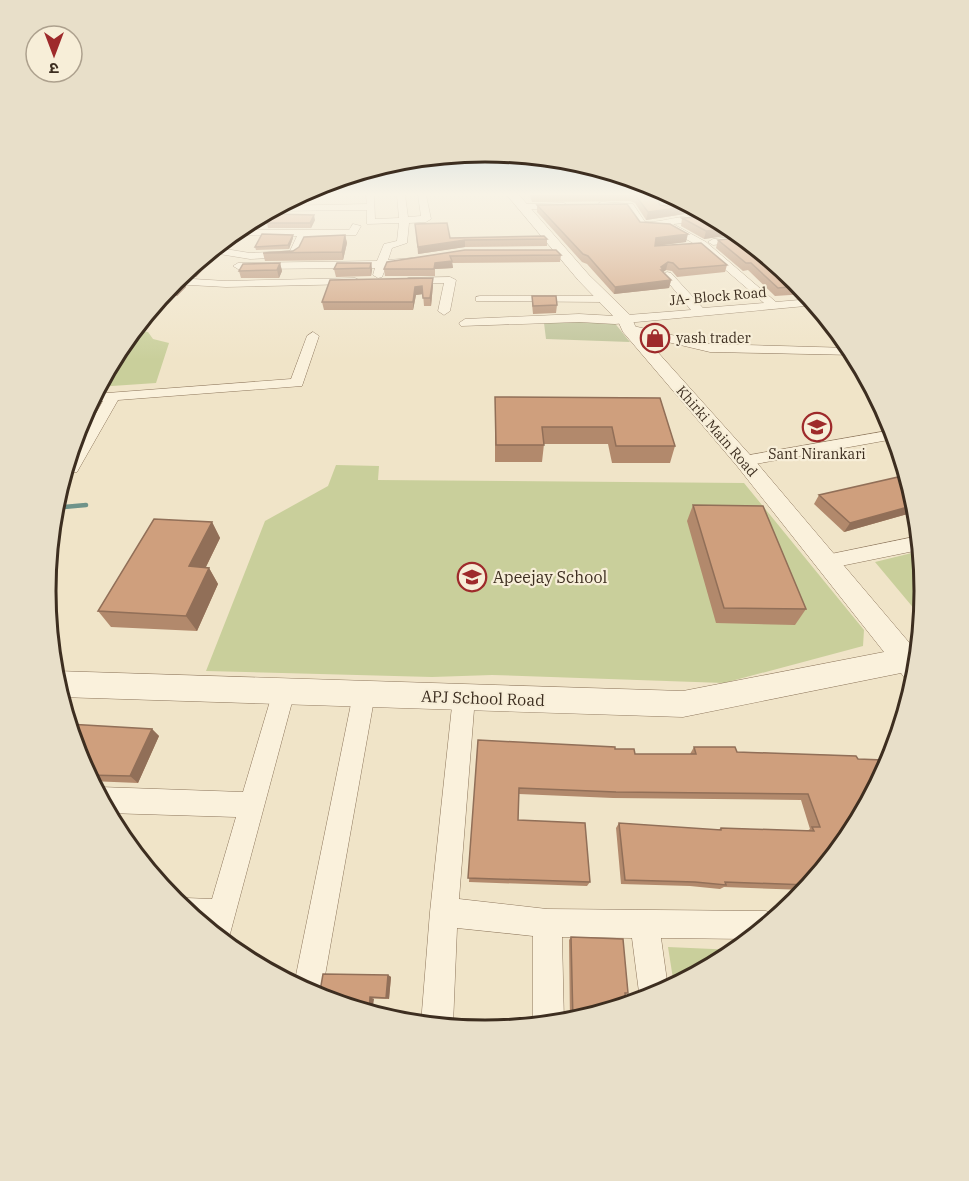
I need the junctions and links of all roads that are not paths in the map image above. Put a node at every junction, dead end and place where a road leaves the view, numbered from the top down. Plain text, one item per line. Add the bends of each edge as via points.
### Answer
1 (296, 250) edge
2 (386, 250) edge
3 (555, 250) edge
4 (710, 250) edge
5 (221, 252) edge
6 (294, 254) junction
7 (422, 260) edge
8 (381, 265) junction
9 (238, 266) dead end
10 (289, 266) junction
11 (667, 275) edge
12 (385, 281) junction
13 (187, 282) edge
14 (284, 282) junction
15 (480, 299) dead end
16 (603, 299) junction
17 (803, 303) edge
18 (774, 306) junction
19 (444, 311) dead end
20 (700, 312) junction
21 (465, 323) dead end
22 (627, 324) junction
23 (314, 336) dead end
24 (841, 352) edge
25 (113, 396) junction
26 (102, 397) edge
27 (885, 436) edge
28 (76, 459) edge
29 (744, 461) junction
30 (911, 545) edge
31 (826, 562) junction
32 (907, 661) edge
33 (906, 667) edge
34 (66, 684) edge
35 (284, 691) junction
36 (364, 694) junction
37 (464, 697) junction
38 (111, 800) edge
39 (252, 805) junction
40 (444, 912) junction
41 (547, 923) junction
42 (645, 923) junction
43 (219, 924) edge
44 (753, 925) edge
45 (310, 982) edge
46 (653, 985) edge
47 (548, 1015) edge
48 (437, 1017) edge

1 - 6 street
2 - 8 street
3 - 16 street, Khirki Main Road
4 - 18 street
5 - 6 street via 250,256
6 - 10 street
7 - 8 street
8 - 10 street
8 - 12 street
9 - 10 street
10 - 14 street
11 - 20 street
12 - 14 street
12 - 19 street via 435,275 450,280
13 - 14 street
15 - 16 street
16 - 22 street, Khirki Main Road
17 - 18 street, JA- Block Road
18 - 20 street, JA- Block Road
20 - 22 street, JA- Block Road
21 - 22 street via 579,318
22 - 24 street via 710,348
22 - 29 street, Khirki Main Road
23 - 25 street via 297,383
25 - 26 street
25 - 28 street
27 - 29 street
29 - 31 street, Khirki Main Road
30 - 31 street
31 - 32 street, Khirki Main Road
33 - 37 street, APJ School Road via 683,704
34 - 35 street, APJ School Road
35 - 36 street, APJ School Road
35 - 39 street
36 - 37 street, APJ School Road
36 - 45 street
37 - 40 street
38 - 39 street
39 - 43 street
40 - 41 street
40 - 48 street
41 - 42 street
41 - 47 street
42 - 44 street
42 - 46 street

